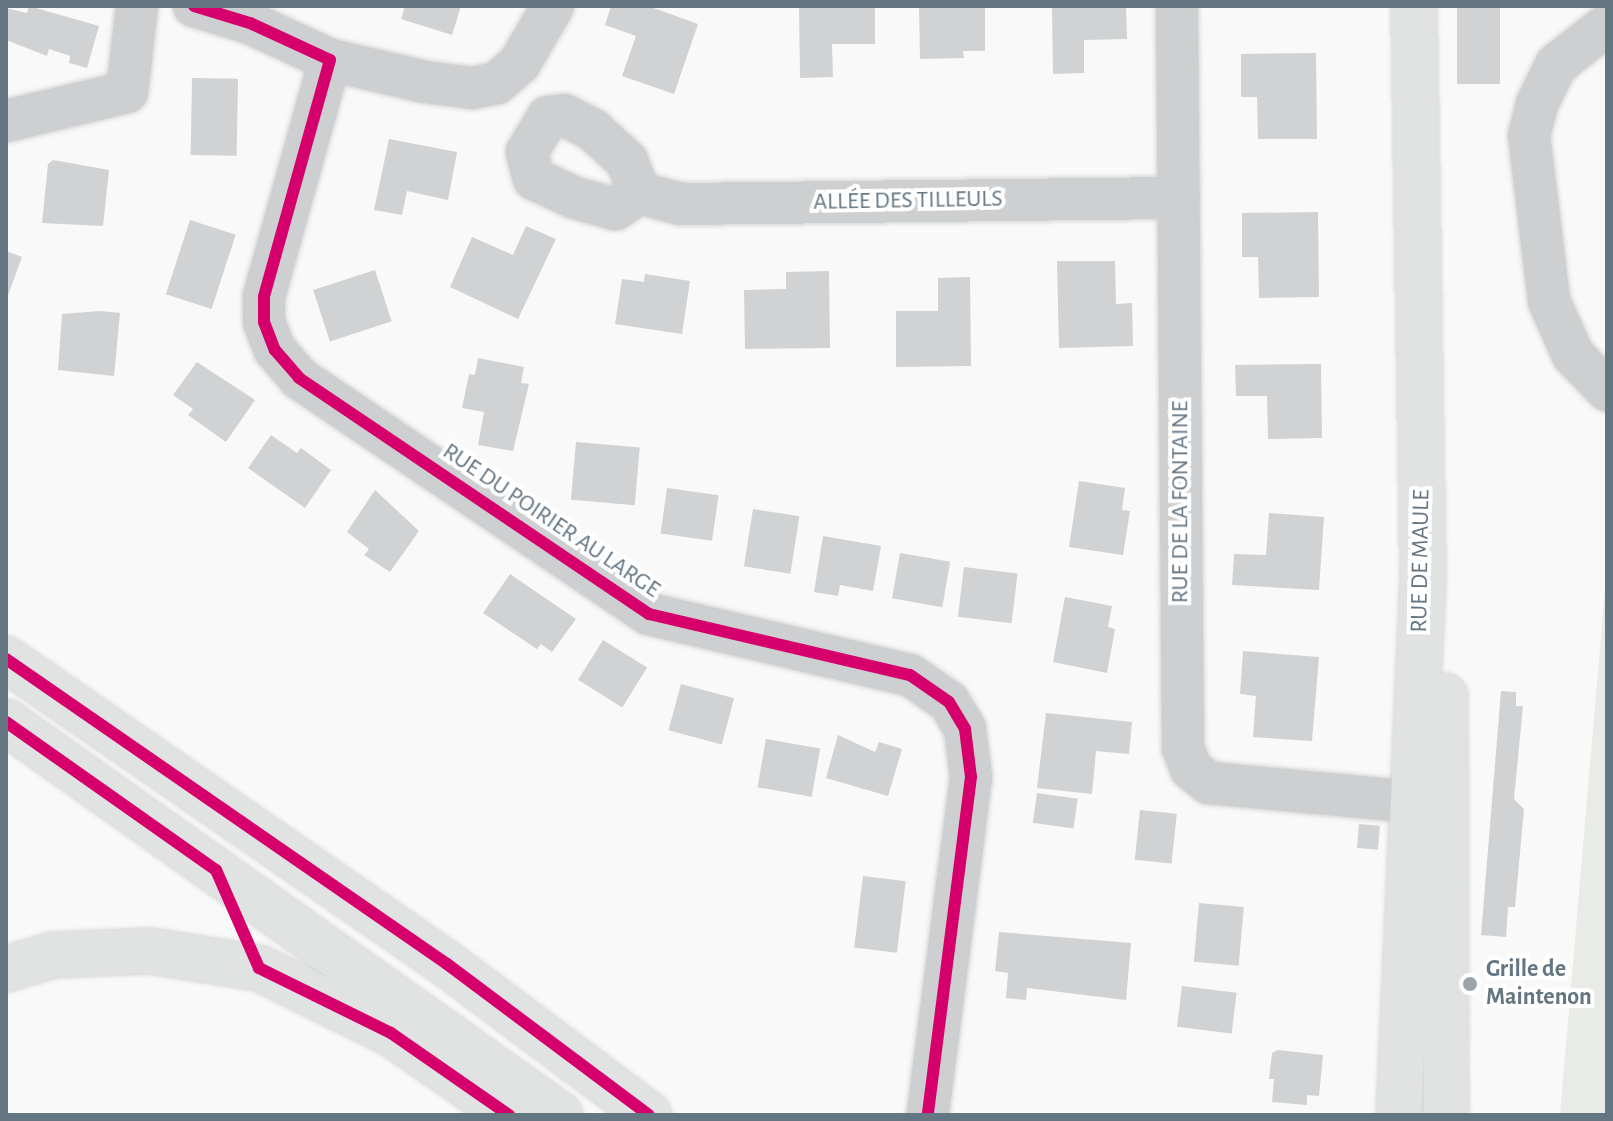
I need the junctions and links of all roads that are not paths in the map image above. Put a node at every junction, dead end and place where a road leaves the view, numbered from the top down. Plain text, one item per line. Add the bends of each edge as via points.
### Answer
1 (137, 6) edge
2 (194, 6) edge
3 (553, 6) edge
4 (1177, 6) edge
5 (1414, 6) edge
6 (1435, 6) edge
7 (1607, 25) edge
8 (330, 60) junction
9 (6, 121) edge
10 (639, 193) dead end
11 (1179, 198) junction
12 (1607, 390) edge
13 (6, 659) edge
14 (6, 722) edge
15 (1413, 802) junction
16 (6, 969) edge
17 (1390, 1106) edge
18 (509, 1115) edge
19 (560, 1115) edge
20 (649, 1115) edge
21 (928, 1115) edge
22 (1446, 1115) edge

1 - 9 street via 127,92
2 - 8 street via 250,23
3 - 8 street via 519,64 497,83 472,88 425,82
4 - 11 street, RUE DE LA FONTAINE
5 - 15 street, RUE DE MAULE via 1423,577
6 - 22 street, RUE DE MAULE
7 - 12 street via 1556,65 1529,135 1549,301 1573,355
8 - 21 street, RUE DU POIRIER AU LARGE via 264,297 264,322 275,350 299,378 649,614 910,675 949,702 965,729 971,777
10 - 11 street, ALLÉE DES TILLEULS via 681,204
11 - 15 street, RUE DE LA FONTAINE via 1183,748 1191,769 1209,783
13 - 20 street via 447,964
14 - 19 street
15 - 17 street, RUE DE MAULE
16 - 18 street via 54,955 150,951 259,968 391,1033

